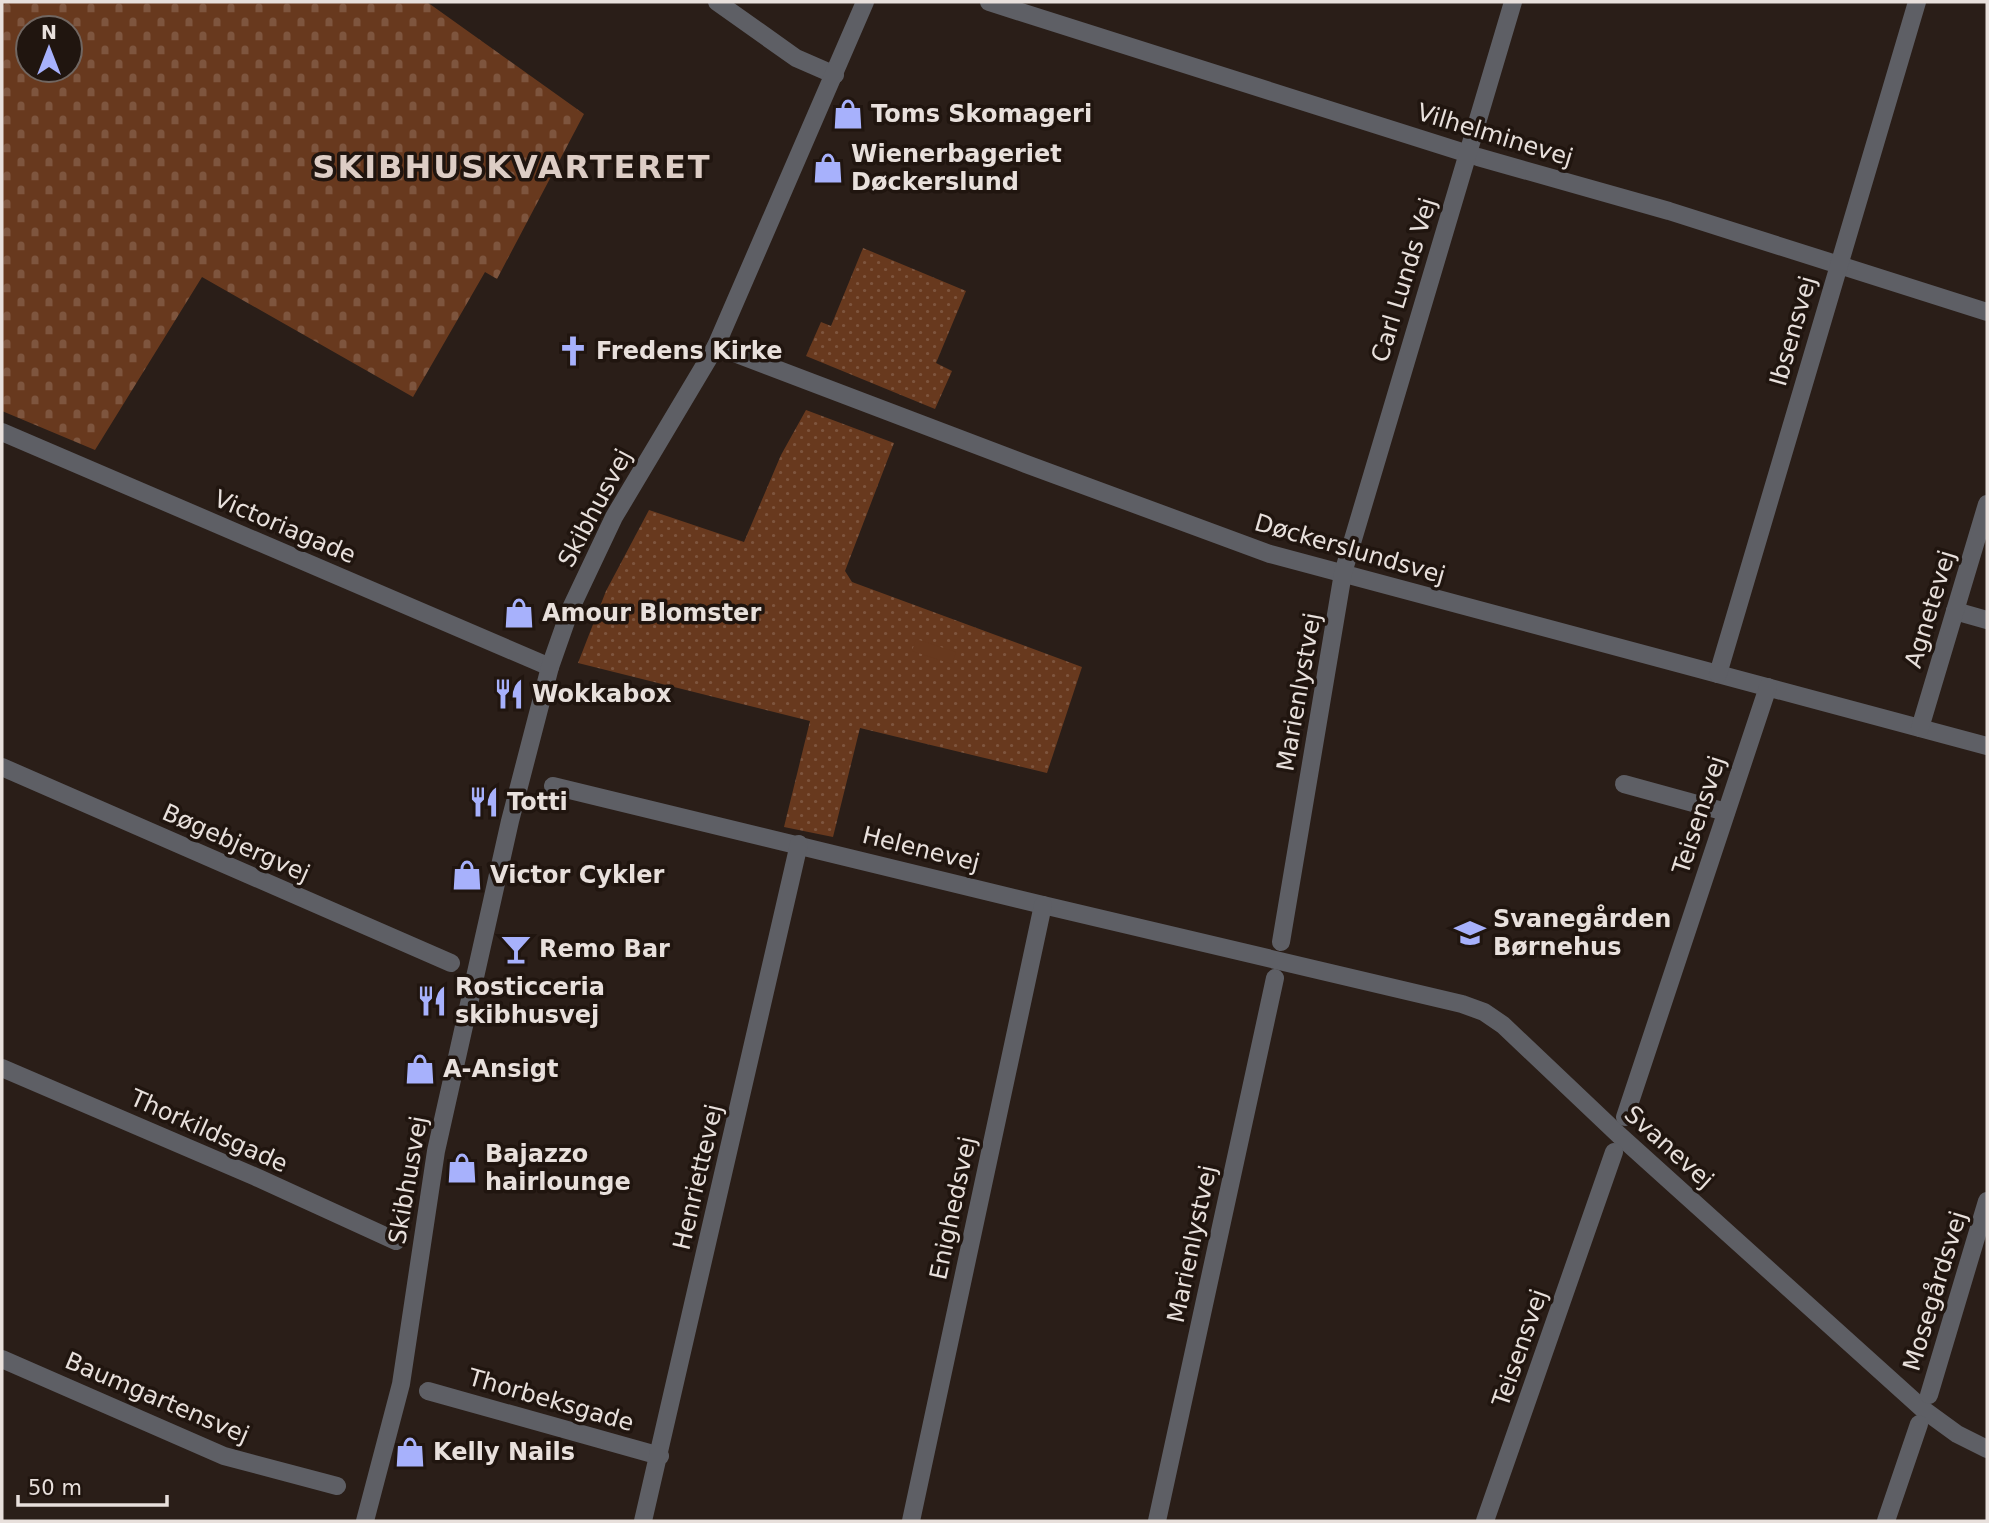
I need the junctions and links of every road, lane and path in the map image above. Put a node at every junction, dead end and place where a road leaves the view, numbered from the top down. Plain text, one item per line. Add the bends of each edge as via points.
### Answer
1 (717, 2) edge
2 (865, 2) edge
3 (989, 2) edge
4 (1513, 2) edge
5 (1917, 2) edge
6 (835, 75) junction
7 (1467, 153) junction
8 (1838, 265) junction
9 (1987, 312) edge
10 (716, 346) junction
11 (2, 432) edge
12 (1986, 515) edge
13 (1343, 573) junction
14 (1955, 611) junction
15 (1987, 620) edge
16 (550, 667) junction
17 (1718, 674) junction
18 (1768, 687) junction
19 (1920, 728) junction
20 (1987, 746) edge
21 (2, 767) edge
22 (1624, 784) dead end
23 (553, 786) dead end
24 (1726, 812) junction
25 (799, 844) junction
26 (1043, 905) junction
27 (1281, 942) dead end
28 (451, 963) dead end
29 (1277, 969) junction
30 (2, 1068) edge
31 (1625, 1117) dead end
32 (1614, 1152) dead end
33 (1987, 1201) edge
34 (396, 1241) dead end
35 (2, 1359) edge
36 (428, 1391) dead end
37 (1929, 1395) dead end
38 (1919, 1424) dead end
39 (1987, 1449) edge
40 (660, 1456) junction
41 (337, 1486) dead end
42 (365, 1521) edge
43 (643, 1521) edge
44 (911, 1521) edge
45 (1157, 1521) edge
46 (1485, 1521) edge
47 (1886, 1521) edge

1 - 6 street via 796,58
2 - 6 street, Skibhusvej
3 - 7 street, Vilhelminevej
4 - 7 street, Carl Lunds Vej
5 - 8 street, Ibsensvej
6 - 10 street, Skibhusvej
7 - 8 street, Vilhelminevej
7 - 13 street, Carl Lunds Vej
8 - 9 street, Vilhelminevej
8 - 17 street, Ibsensvej
10 - 13 street, Døckerslundsvej via 1193,527
10 - 16 street, Skibhusvej via 614,517 570,610
11 - 16 street, Victoriagade
12 - 14 street, Agnetevej
13 - 17 street, Døckerslundsvej
13 - 27 street, Marienlystvej
14 - 15 street
14 - 19 street, Agnetevej
16 - 42 street, Skibhusvej via 510,821 436,1152 401,1384
17 - 18 street, Døckerslundsvej
18 - 19 street, Døckerslundsvej
18 - 24 street, Teisensvej
19 - 20 street, Døckerslundsvej
21 - 28 street, Bøgebjergvej
22 - 24 street
23 - 25 street, Helenevej
24 - 31 street, Teisensvej
25 - 26 street, Helenevej
25 - 40 street, Henriettevej
26 - 29 street, Helenevej
26 - 44 street, Enighedsvej
29 - 39 street, Svanevej via 1462,1004 1503,1025 1924,1410
29 - 45 street, Marienlystvej
30 - 34 street, Thorkildsgade
32 - 46 street, Teisensvej
33 - 37 street, Mosegårdsvej
35 - 41 street, Baumgartensvej via 224,1456
36 - 40 street, Thorbeksgade
38 - 47 street
40 - 43 street, Henriettevej

